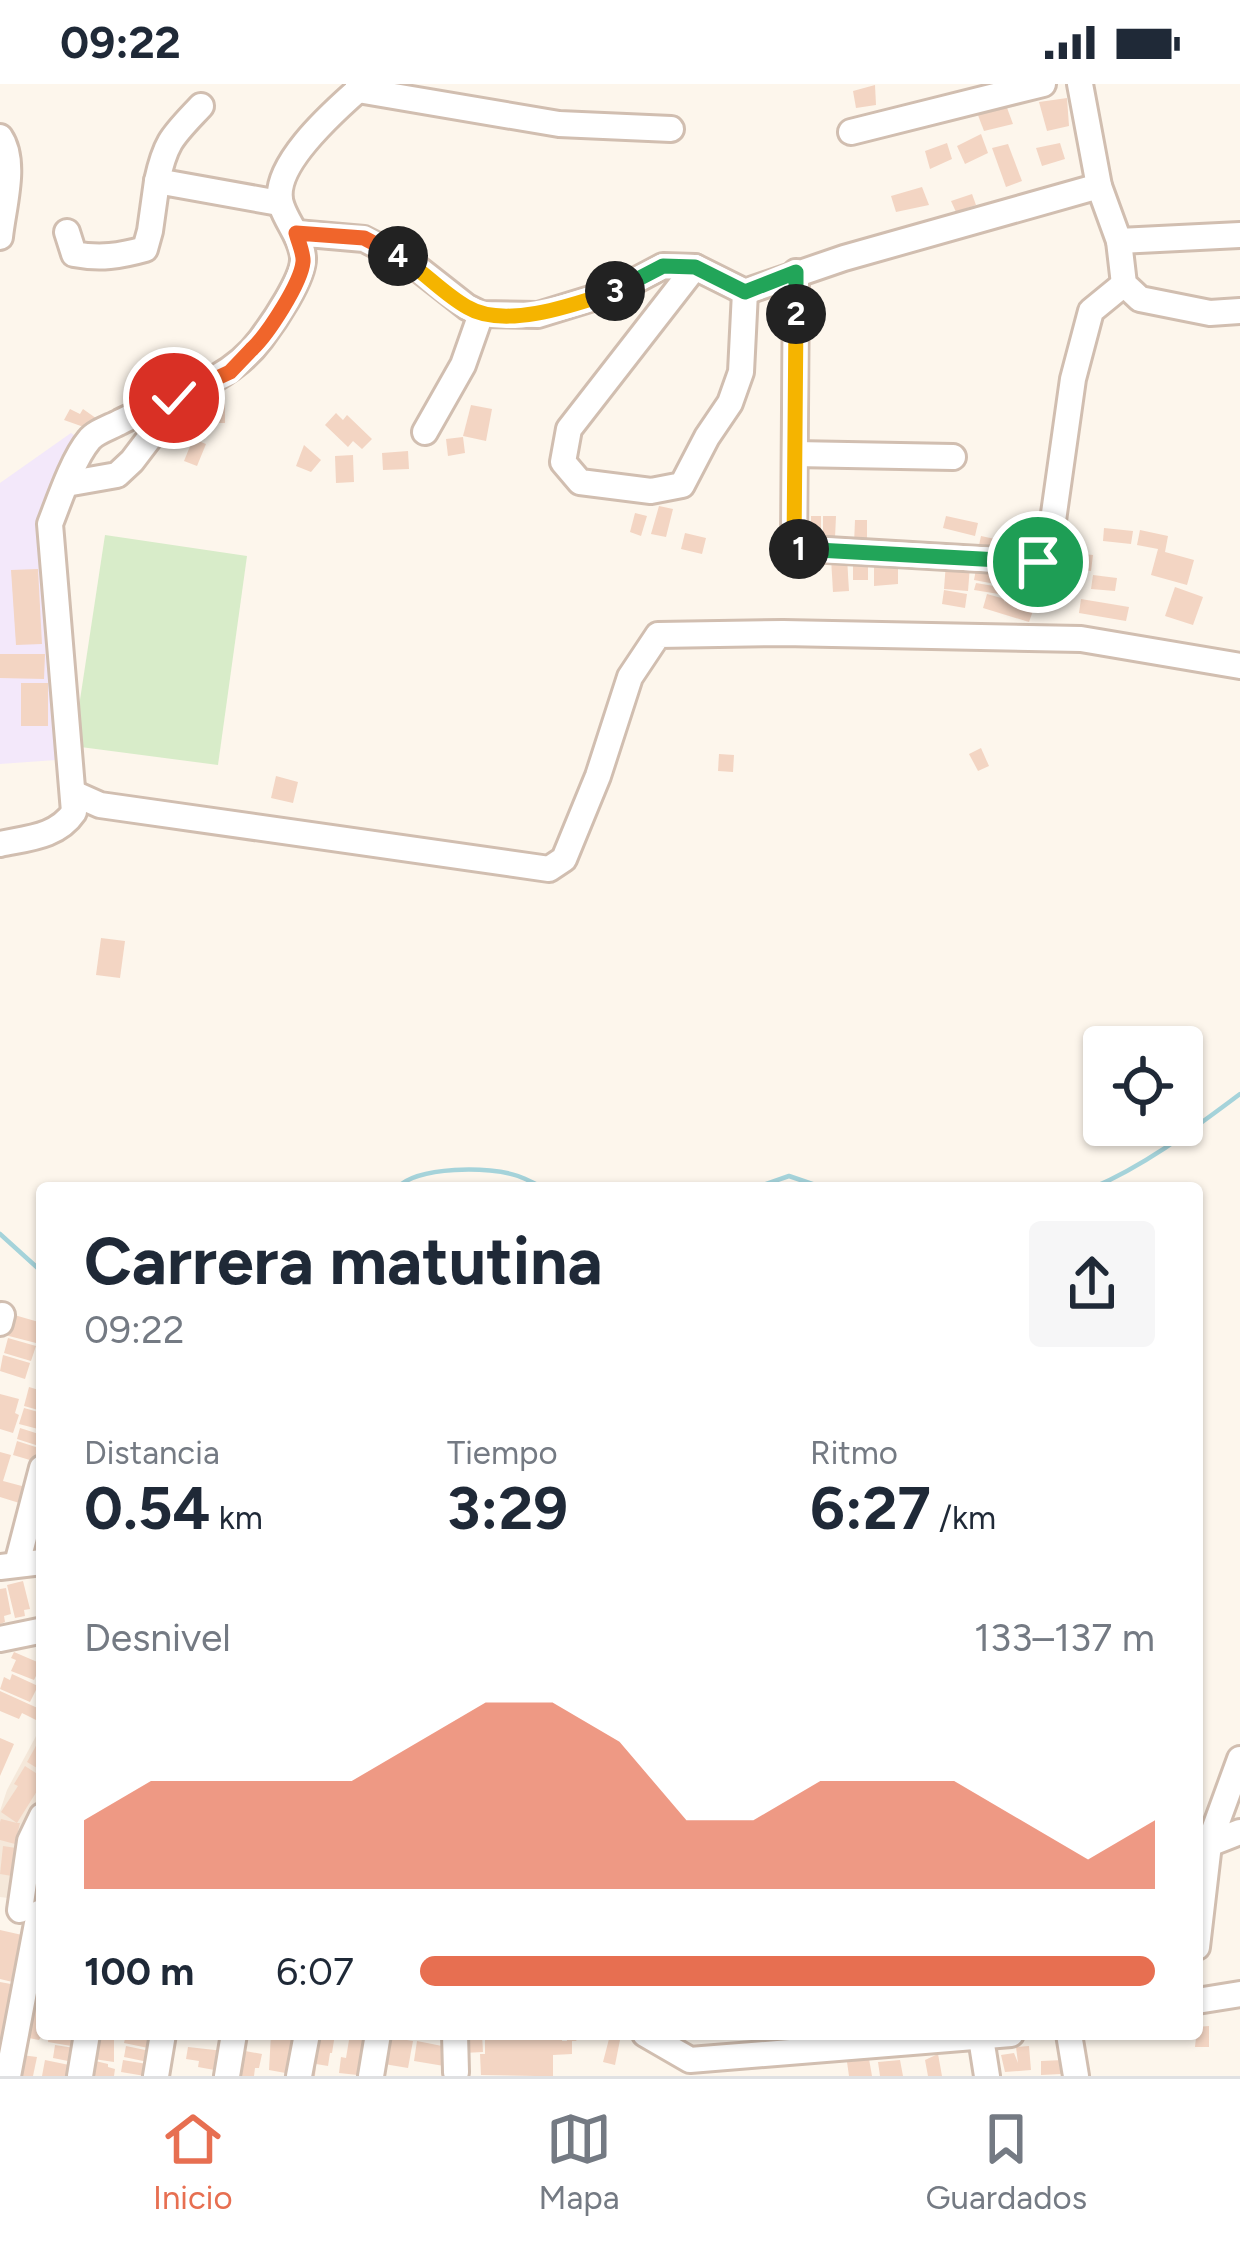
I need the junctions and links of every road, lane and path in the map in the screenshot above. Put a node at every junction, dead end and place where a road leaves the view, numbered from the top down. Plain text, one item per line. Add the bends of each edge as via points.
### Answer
1 (1043, 84) edge
2 (1080, 84) edge
3 (358, 87) edge
4 (988, 90) edge
5 (201, 106) dead end
6 (670, 129) dead end
7 (851, 132) dead end
8 (0, 137) edge
9 (157, 182) junction
10 (1099, 186) junction
11 (279, 203) junction
12 (67, 232) dead end
13 (296, 233) junction
14 (1240, 235) edge
15 (0, 237) edge
16 (1119, 241) junction
17 (695, 267) junction
18 (796, 272) junction
19 (1124, 284) junction
20 (745, 292) junction
21 (1240, 311) edge
22 (481, 314) junction
23 (154, 405) junction
24 (425, 432) dead end
25 (795, 454) junction
26 (953, 457) dead end
27 (66, 484) junction
28 (1240, 666) edge
29 (73, 793) junction
30 (0, 844) edge
31 (36, 1494) edge
32 (20, 1564) edge
33 (36, 1632) edge
34 (0, 1639) edge
35 (1240, 1759) edge
36 (36, 1828) edge
37 (1240, 1832) edge
38 (1209, 1844) junction
39 (1203, 1896) edge
40 (25, 1911) edge
41 (1240, 1994) edge
42 (1203, 2000) edge
43 (86, 2040) edge
44 (163, 2040) edge
45 (233, 2040) edge
46 (306, 2040) edge
47 (377, 2040) edge
48 (455, 2040) edge
49 (655, 2040) edge
50 (955, 2040) edge
51 (981, 2040) edge
52 (1070, 2040) edge
53 (457, 2072) dead end
54 (8, 2076) edge
55 (80, 2076) edge
56 (156, 2076) edge
57 (227, 2076) edge
58 (299, 2076) edge
59 (371, 2076) edge
60 (987, 2076) edge
61 (1076, 2076) edge

1 - 4 street
2 - 10 street
3 - 6 street via 559,124
3 - 11 street via 284,174
4 - 7 street
5 - 9 street via 164,151
8 - 15 street via 9,159
9 - 11 street
9 - 12 street via 145,249 74,254
10 - 16 street
10 - 18 street
11 - 13 street
13 - 22 street via 364,238
13 - 23 street via 304,260 260,342 230,372
14 - 16 street
16 - 19 street
17 - 20 street
17 - 20 street via 569,429 563,462 580,482 651,491 682,485 741,372
17 - 22 street via 663,266 616,291 538,315
18 - 20 street
18 - 25 street
19 - 21 street via 1140,299
19 - 25 street via 1091,311 1073,379 1047,563 794,548
22 - 24 street
23 - 27 street via 90,438
23 - 27 street via 151,436 117,475
25 - 26 street
27 - 29 street via 50,524
28 - 29 street via 1082,639 658,635 630,677 564,859 549,868 100,805
29 - 30 street via 65,825
31 - 32 street
33 - 34 street
35 - 38 street
36 - 40 street
37 - 38 street
38 - 39 street
40 - 54 street
41 - 42 street
43 - 55 street
44 - 56 street
45 - 57 street
46 - 58 street
47 - 59 street
48 - 53 street
49 - 50 street via 690,2060
51 - 60 street
52 - 61 street

